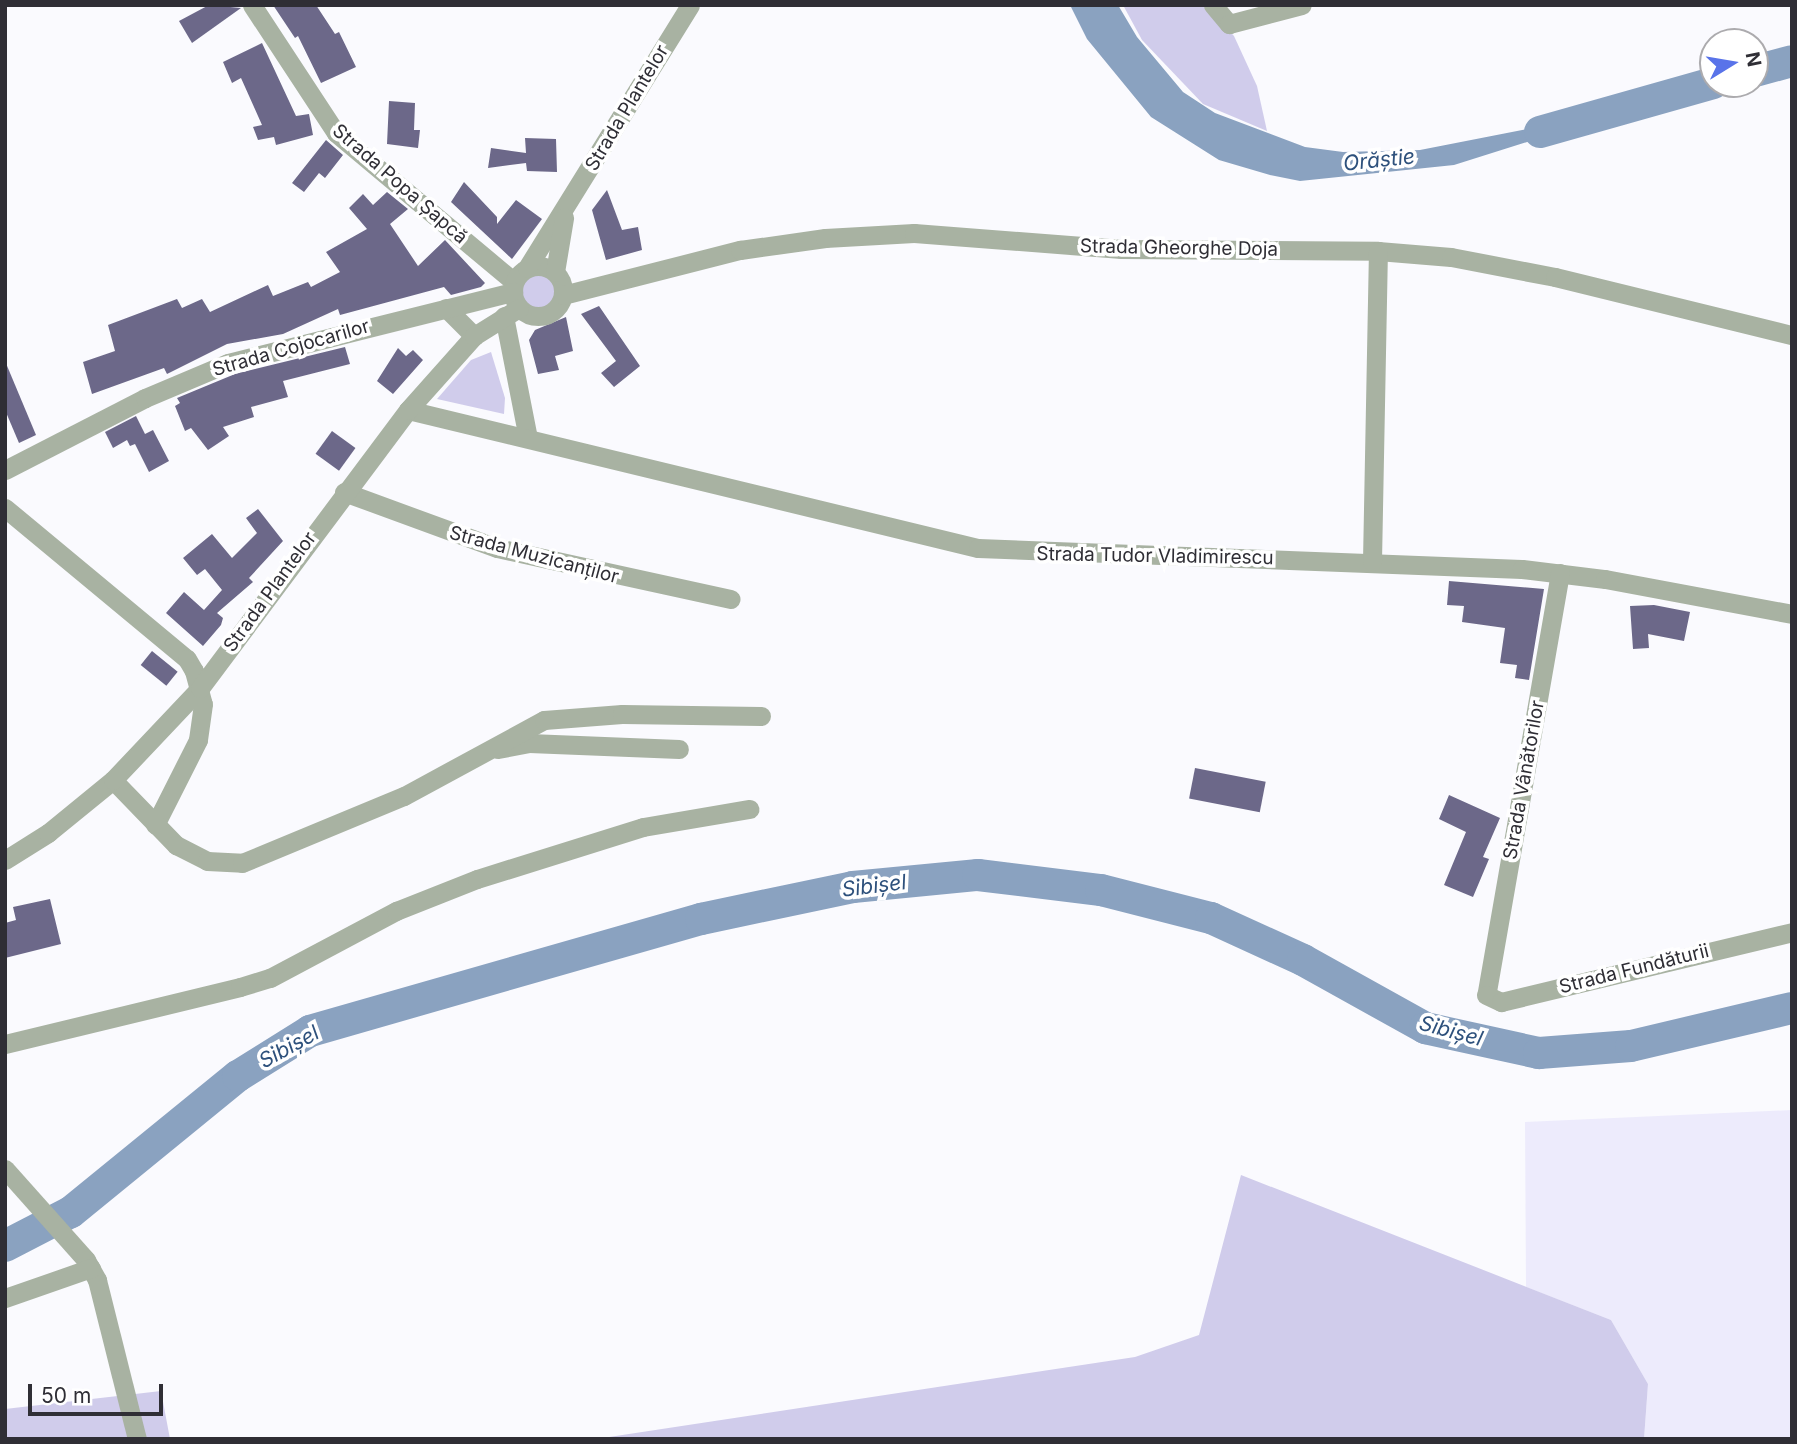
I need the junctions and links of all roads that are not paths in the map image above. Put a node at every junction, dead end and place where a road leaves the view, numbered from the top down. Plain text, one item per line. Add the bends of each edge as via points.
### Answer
1 (252, 5) edge
2 (690, 5) edge
3 (1213, 5) edge
4 (1302, 5) edge
5 (565, 210) junction
6 (1378, 251) junction
7 (555, 272) junction
8 (515, 293) junction
9 (564, 295) junction
10 (446, 308) junction
11 (1792, 335) edge
12 (474, 336) junction
13 (408, 410) junction
14 (528, 438) junction
15 (5, 470) edge
16 (344, 492) junction
17 (5, 508) edge
18 (1372, 561) junction
19 (1560, 573) junction
20 (730, 599) dead end
21 (1792, 614) edge
22 (200, 688) junction
23 (761, 716) dead end
24 (678, 749) dead end
25 (488, 751) junction
26 (113, 780) junction
27 (749, 809) dead end
28 (155, 825) junction
29 (5, 860) edge
30 (1792, 932) edge
31 (1487, 987) joint
32 (5, 1044) edge
33 (5, 1169) edge
34 (89, 1264) junction
35 (5, 1298) edge
36 (137, 1439) edge

1 - 8 street, Strada Popa Șapcă via 336,133
2 - 5 street, Strada Plantelor
3 - 4 street via 1229,24
5 - 7 street, Strada Plantelor
5 - 8 street, Strada Plantelor
6 - 9 street, Strada Gheorghe Doja via 1181,252 961,235 871,234 740,250
6 - 11 street, Strada Gheorghe Doja via 1451,257 1555,277
6 - 18 street
7 - 8 street via 541,266
7 - 9 street
8 - 9 street via 541,317 556,309
8 - 10 street, Strada Cojocarilor
8 - 12 street, Strada Plantelor
8 - 14 street
10 - 12 street
10 - 15 street, Strada Cojocarilor via 228,363 145,398
12 - 13 street, Strada Plantelor
13 - 14 street, Strada Tudor Vladimirescu
13 - 16 street, Strada Plantelor
14 - 18 street, Strada Tudor Vladimirescu via 978,548 1078,555
16 - 20 street, Strada Muzicanților via 498,548
16 - 22 street, Strada Plantelor
17 - 22 street via 187,659
18 - 19 street, Strada Tudor Vladimirescu
19 - 21 street, Strada Tudor Vladimirescu
19 - 31 street, Strada Vânătorilor
22 - 26 street, Strada Plantelor
22 - 28 street via 203,720 198,740
23 - 25 street via 622,714 544,720
24 - 25 street via 529,743
25 - 28 street via 404,796 243,863 207,861 190,854
26 - 28 street
26 - 29 street, Strada Plantelor
27 - 32 street via 631,830 477,879 396,911 281,973 240,988
30 - 31 street, Strada Fundăturii via 1501,1002 1490,1000
33 - 34 street
34 - 35 street
34 - 36 street via 112,1329

